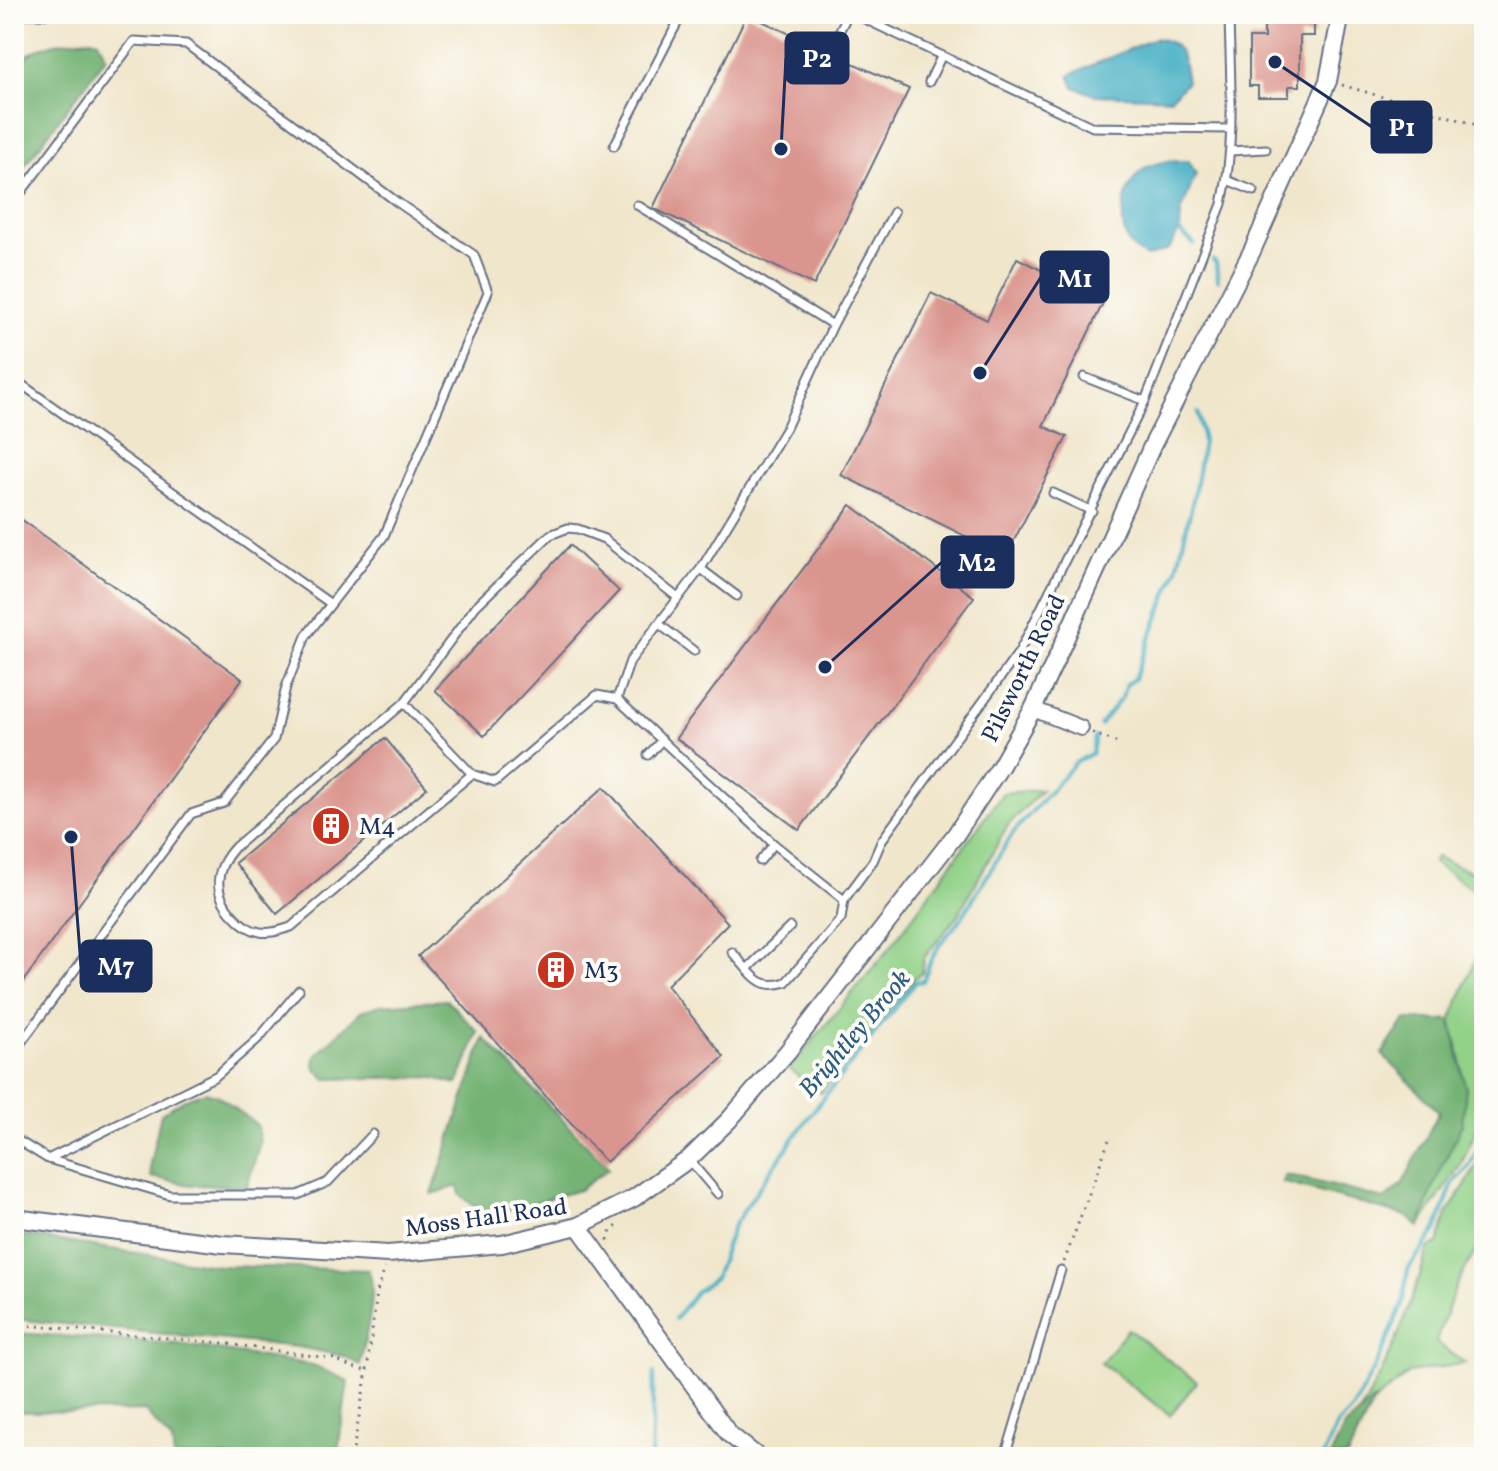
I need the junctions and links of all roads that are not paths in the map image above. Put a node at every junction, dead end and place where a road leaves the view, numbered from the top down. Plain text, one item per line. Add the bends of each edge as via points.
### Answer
1 (26, 14) edge
2 (47, 14) edge
3 (682, 14) edge
4 (848, 14) edge
5 (854, 14) edge
6 (1229, 14) edge
7 (1341, 14) edge
8 (838, 34) dead end
9 (941, 57) junction
10 (929, 82) dead end
11 (1230, 129) junction
12 (614, 146) dead end
13 (1266, 149) dead end
14 (1230, 151) junction
15 (1227, 180) junction
16 (1254, 191) dead end
17 (14, 202) edge
18 (637, 205) dead end
19 (894, 212) dead end
20 (833, 325) junction
21 (1084, 377) dead end
22 (14, 379) edge
23 (1145, 401) junction
24 (1053, 493) dead end
25 (1092, 511) junction
26 (701, 569) junction
27 (737, 596) dead end
28 (678, 598) junction
29 (331, 604) junction
30 (659, 624) junction
31 (694, 651) dead end
32 (617, 699) junction
33 (404, 703) junction
34 (1033, 709) junction
35 (1081, 728) road end
36 (662, 740) junction
37 (648, 755) dead end
38 (472, 774) junction
39 (774, 844) junction
40 (760, 861) dead end
41 (844, 900) junction
42 (790, 927) dead end
43 (732, 952) dead end
44 (748, 968) junction
45 (299, 990) dead end
46 (14, 1052) edge
47 (373, 1134) dead end
48 (14, 1138) edge
49 (48, 1159) junction
50 (689, 1159) junction
51 (718, 1194) dead end
52 (14, 1218) edge
53 (578, 1226) junction
54 (1061, 1270) road end
55 (758, 1457) edge
56 (1005, 1457) edge

1 - 2 lane
3 - 12 lane
4 - 8 lane
5 - 9 lane
6 - 11 lane
7 - 34 street, Pilsworth Road via 1328,81 1252,251 1153,444
9 - 10 lane
9 - 11 lane via 1093,127
11 - 14 lane
13 - 14 lane
14 - 15 lane
15 - 16 lane
15 - 23 lane
17 - 29 lane via 134,41 186,44 474,255 488,292 384,536
18 - 20 lane
19 - 20 lane
20 - 26 lane via 786,428
21 - 23 lane
22 - 29 lane
23 - 25 lane
24 - 25 lane
25 - 41 lane via 1019,652
26 - 27 lane
26 - 28 lane
28 - 30 lane
28 - 33 lane via 604,539 578,529 557,531 476,606
29 - 46 lane via 306,636 274,739 224,803 191,814
30 - 31 lane
30 - 32 lane via 630,661
32 - 36 lane
32 - 38 lane via 597,695 495,782
33 - 38 lane
33 - 38 lane via 225,859 218,894 236,919 260,932 291,927
34 - 35 street
34 - 50 street, Pilsworth Road via 956,834 759,1086
36 - 37 lane
36 - 39 lane
39 - 40 lane
39 - 41 lane
41 - 44 lane via 841,919 786,982 763,985
42 - 44 lane
43 - 44 lane
45 - 49 lane via 259,1038 216,1076
47 - 49 lane via 328,1182 298,1195 170,1195
48 - 49 lane
50 - 51 lane
50 - 53 street, Pilsworth Road via 634,1198
52 - 53 street, Moss Hall Road via 223,1244 388,1254 502,1244
53 - 55 street, Moss Hall Road via 729,1434
54 - 56 lane

